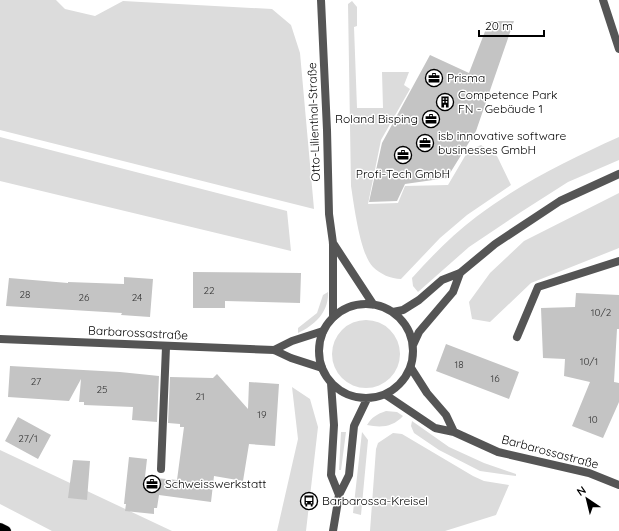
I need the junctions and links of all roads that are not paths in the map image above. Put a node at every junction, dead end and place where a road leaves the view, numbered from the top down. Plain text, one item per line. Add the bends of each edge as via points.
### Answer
1 (321, 0) edge
2 (603, 0) edge
3 (619, 48) edge
4 (619, 174) edge
5 (333, 243) junction
6 (619, 260) edge
7 (460, 273) junction
8 (373, 304) junction
9 (393, 312) junction
10 (333, 317) junction
11 (323, 331) junction
12 (517, 337) dead end
13 (0, 339) edge
14 (413, 345) junction
15 (166, 346) junction
16 (274, 350) junction
17 (322, 368) junction
18 (411, 368) junction
19 (331, 383) junction
20 (386, 395) junction
21 (367, 399) junction
22 (454, 432) junction
23 (160, 469) dead end
24 (619, 484) edge
25 (339, 495) junction
26 (0, 528) edge
27 (6, 531) edge
28 (333, 531) edge

1 - 5 street, Otto-Lilienthal-Straße via 329,214
2 - 3 street
4 - 7 street via 560,201 495,244
5 - 8 street, Otto-Lilienthal-Straße
5 - 10 street, Otto-Lilienthal-Straße
6 - 12 street via 538,288
7 - 9 street via 442,280 420,300 403,310
7 - 14 street via 453,292 419,332
8 - 9 street
8 - 10 street via 360,304
9 - 14 street via 406,326
10 - 11 street
11 - 16 street, Barbarossastraße
11 - 17 street via 319,343
13 - 15 street, Barbarossastraße
14 - 18 street
15 - 16 street, Barbarossastraße
15 - 23 street
16 - 17 street, Barbarossastraße
17 - 19 street
18 - 20 street via 401,384
18 - 22 street via 446,415
19 - 21 street via 341,392
19 - 25 street via 334,425 331,475
20 - 21 street
20 - 22 street, Barbarossastraße via 435,428
21 - 25 street via 354,426 349,475
22 - 24 street, Barbarossastraße via 498,452 589,473
25 - 28 street
26 - 27 main road

